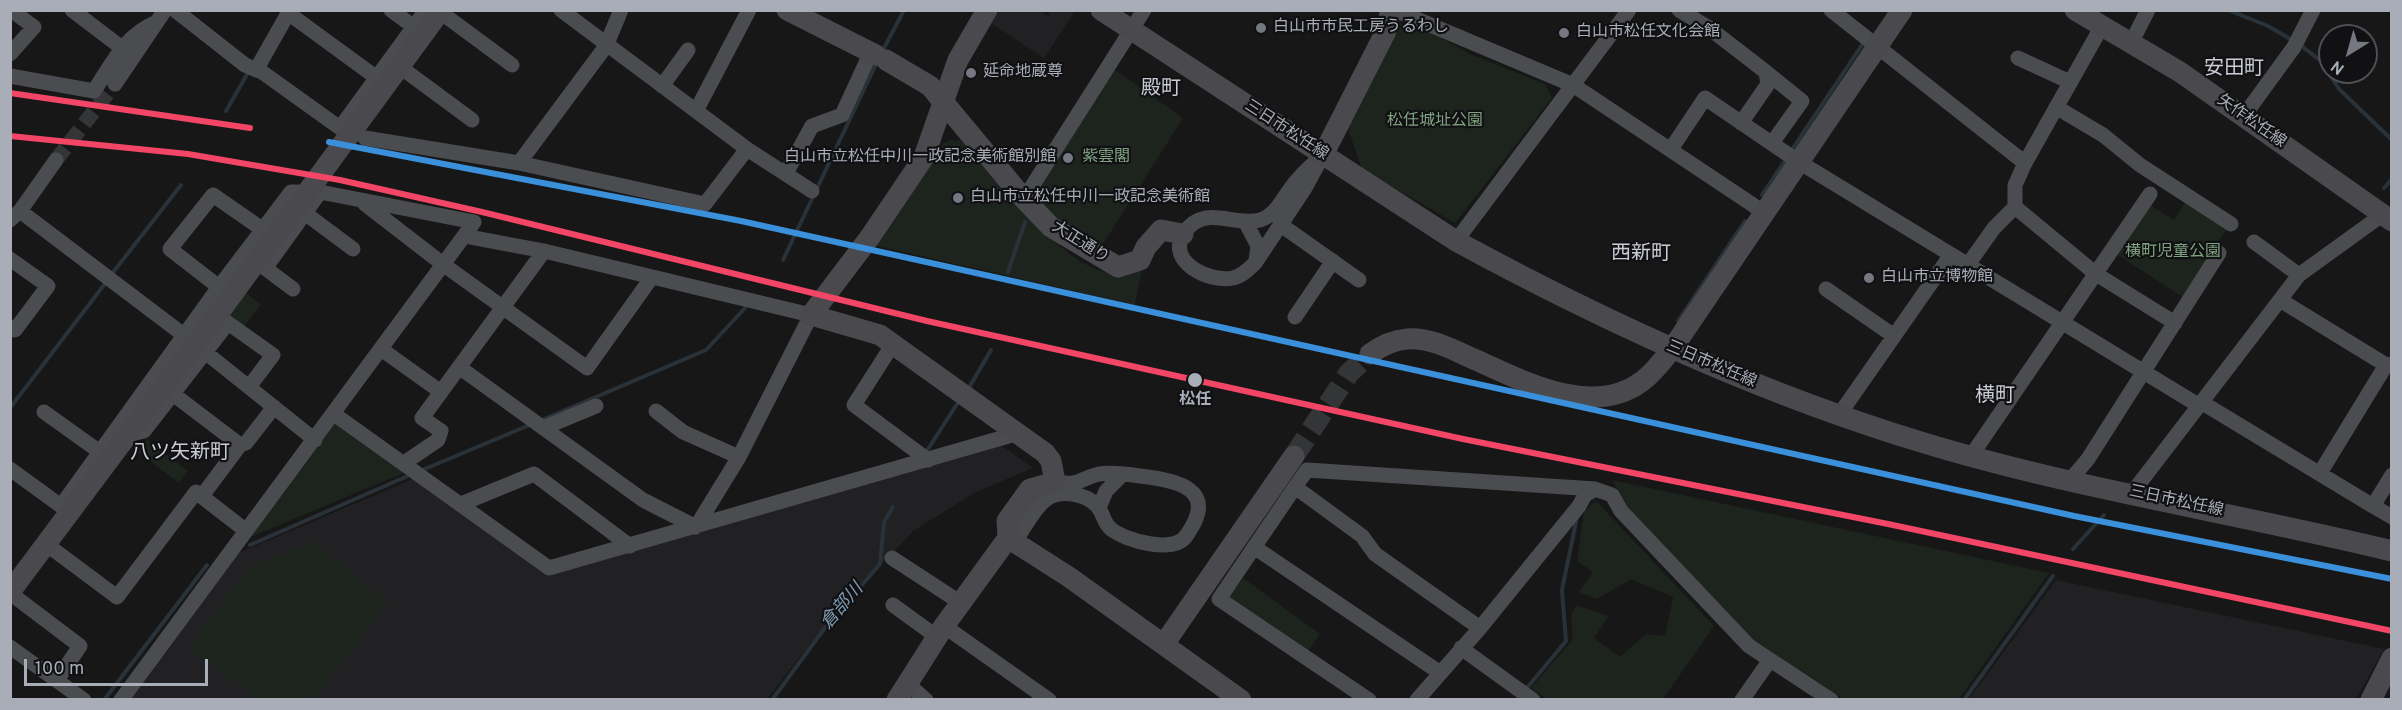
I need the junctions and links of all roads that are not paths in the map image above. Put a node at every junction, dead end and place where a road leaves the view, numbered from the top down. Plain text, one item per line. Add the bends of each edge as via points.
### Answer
1 (11, 10) edge
2 (72, 10) edge
3 (176, 10) edge
4 (392, 10) edge
5 (426, 10) edge
6 (561, 10) edge
7 (621, 10) edge
8 (749, 10) edge
9 (787, 10) edge
10 (987, 10) edge
11 (1101, 10) edge
12 (1144, 10) edge
13 (1393, 10) edge
14 (1629, 10) edge
15 (1679, 10) edge
16 (1831, 10) edge
17 (1902, 10) edge
18 (2148, 10) edge
19 (2313, 10) edge
20 (2079, 11) edge
21 (289, 12) edge
22 (447, 13) edge
23 (161, 16) edge
24 (2102, 26) junction
25 (414, 27) junction
26 (1132, 31) junction
27 (2131, 43) junction
28 (606, 46) junction
29 (1877, 46) junction
30 (122, 48) junction
31 (398, 49) junction
32 (687, 50) dead end
33 (11, 51) edge
34 (877, 56) junction
35 (2018, 58) dead end
36 (512, 65) dead end
37 (411, 66) junction
38 (253, 68) junction
39 (1766, 72) junction
40 (10, 76) edge
41 (377, 78) junction
42 (2070, 82) junction
43 (115, 84) tunnel mouth
44 (1573, 84) junction
45 (662, 86) junction
46 (944, 103) junction
47 (2056, 107) junction
48 (696, 111) junction
49 (2243, 117) junction
50 (472, 120) dead end
51 (1741, 123) junction
52 (342, 125) junction
53 (365, 138) dead end
54 (1772, 143) junction
55 (747, 149) junction
56 (1671, 149) junction
57 (1323, 155) junction
58 (56, 160) tunnel mouth
59 (1799, 162) junction
60 (519, 163) junction
61 (2025, 163) junction
62 (786, 174) junction
63 (812, 191) dead end
64 (320, 192) junction
65 (2150, 194) dead end
66 (285, 199) junction
67 (1024, 199) junction
68 (363, 202) junction
69 (2015, 207) junction
70 (305, 213) junction
71 (1765, 213) junction
72 (2388, 215) edge
73 (14, 216) edge
74 (1246, 223) junction
75 (2231, 224) dead end
76 (1281, 225) junction
77 (262, 229) junction
78 (1183, 234) junction
79 (464, 236) junction
80 (1456, 242) junction
81 (2254, 243) dead end
82 (353, 249) dead end
83 (244, 252) junction
84 (544, 252) junction
85 (2219, 253) dead end
86 (1950, 255) junction
87 (10, 259) edge
88 (1333, 261) junction
89 (1255, 262) junction
90 (444, 265) junction
91 (1967, 266) junction
92 (266, 267) junction
93 (2096, 274) junction
94 (2299, 275) junction
95 (652, 277) junction
96 (1359, 280) dead end
97 (219, 287) junction
98 (293, 289) dead end
99 (1826, 289) dead end
100 (2280, 300) junction
101 (504, 306) junction
102 (811, 315) junction
103 (1295, 317) dead end
104 (2062, 322) junction
105 (2175, 323) junction
106 (10, 327) edge
107 (185, 336) junction
108 (1894, 336) junction
109 (892, 344) junction
110 (381, 349) junction
111 (1672, 349) junction
112 (205, 352) junction
113 (1370, 354) tunnel mouth
114 (2389, 365) edge
115 (459, 367) junction
116 (2143, 373) junction
117 (249, 387) junction
118 (441, 392) junction
119 (173, 394) junction
120 (2200, 404) junction
121 (596, 406) dead end
122 (274, 407) junction
123 (656, 411) dead end
124 (44, 412) dead end
125 (334, 414) junction
126 (1839, 415) junction
127 (543, 428) junction
128 (1019, 433) junction
129 (127, 435) junction
130 (315, 440) junction
131 (240, 445) junction
132 (100, 452) junction
133 (1294, 456) tunnel mouth
134 (1971, 456) junction
135 (739, 457) junction
136 (928, 460) junction
137 (10, 469) edge
138 (412, 470) junction
139 (2320, 473) junction
140 (1123, 474) junction
141 (2391, 477) edge
142 (2071, 479) junction
143 (1295, 487) junction
144 (1055, 489) junction
145 (1595, 489) junction
146 (2132, 493) junction
147 (202, 496) junction
148 (461, 504) junction
149 (2373, 506) junction
150 (1099, 508) junction
151 (2391, 517) edge
152 (696, 526) junction
153 (245, 530) junction
154 (1011, 541) junction
155 (46, 544) junction
156 (630, 546) junction
157 (1254, 547) junction
158 (2391, 551) edge
159 (892, 558) dead end
160 (10, 593) edge
161 (961, 603) junction
162 (893, 605) dead end
163 (1480, 628) junction
164 (941, 632) junction
165 (1164, 644) junction
166 (10, 646) edge
167 (1461, 648) junction
168 (2391, 658) edge
169 (1770, 660) junction
170 (1439, 672) junction
171 (57, 680) junction
172 (903, 692) edge
173 (1511, 694) edge
174 (1811, 695) edge
175 (84, 699) edge
176 (121, 699) edge
177 (926, 699) edge
178 (1049, 699) edge
179 (1241, 699) edge
180 (1369, 699) edge
181 (1417, 699) edge
182 (1533, 699) edge
183 (1742, 699) edge
184 (1831, 699) edge
185 (2371, 699) edge

1 - 33 street via 34,27
2 - 30 street
3 - 38 street
4 - 25 street
5 - 25 street
6 - 28 street
7 - 28 street
8 - 48 street
9 - 34 street, 大正通り
10 - 46 street via 958,60
11 - 26 street, 三日市松任線
12 - 26 street
13 - 44 street
13 - 57 street
14 - 44 street
15 - 39 street
16 - 29 street
17 - 29 street
18 - 27 street
19 - 49 street via 2296,42
20 - 24 street, 矢作松任線
21 - 38 street
21 - 41 street
22 - 36 street
22 - 37 street
22 - 129 street, bridge
23 - 30 street via 140,29
23 - 43 street
24 - 27 street, 矢作松任線
24 - 42 street
25 - 31 street
26 - 57 street, 三日市松任線
26 - 67 street
27 - 49 street, 矢作松任線
28 - 45 street
28 - 60 street
29 - 59 street
29 - 61 street
30 - 40 street via 94,91
31 - 37 street
31 - 41 street
32 - 45 street
34 - 46 street, 大正通り via 930,86
34 - 62 street via 842,115 812,126
35 - 42 street
37 - 50 street
37 - 52 street via 358,137
38 - 52 street via 340,128
39 - 51 street via 1768,84
39 - 54 street via 1802,101
41 - 52 street
42 - 47 street
44 - 56 street
44 - 80 street
45 - 48 street
46 - 67 street, 大正通り
46 - 102 street via 924,157
47 - 61 street
47 - 75 street
48 - 55 street
49 - 72 street, 矢作松任線
51 - 54 street
51 - 56 street via 1705,98
53 - 60 street
54 - 59 street
55 - 60 street via 705,204
55 - 62 street
56 - 71 street
57 - 74 street via 1295,182 1272,214
57 - 76 street
57 - 80 street, 三日市松任線
58 - 73 street
59 - 71 street
59 - 86 street
61 - 69 street via 2015,184
62 - 63 street
64 - 66 street via 291,192
64 - 68 street
64 - 70 street
65 - 93 street
66 - 70 street
66 - 77 street
67 - 78 street, 大正通り via 1051,227 1118,267 1140,260 1161,230
68 - 79 street via 474,222
68 - 90 street
69 - 91 street via 1994,228
69 - 93 street
70 - 82 street
70 - 92 street
71 - 111 street
72 - 94 street
73 - 107 street
74 - 78 street via 1210,216
74 - 89 street via 1258,246
76 - 88 street
76 - 89 street
77 - 83 street
77 - 97 street via 213,195 170,249
78 - 89 street via 1183,258 1198,273 1234,278
79 - 84 street
79 - 90 street
80 - 111 street, 三日市松任線
81 - 94 street
83 - 92 street
83 - 97 street
84 - 95 street
84 - 101 street
85 - 105 street
86 - 91 street
86 - 108 street
87 - 106 street via 48,286 15,330
88 - 96 street
88 - 103 street
90 - 101 street
90 - 110 street
91 - 104 street
92 - 98 street
93 - 104 street
93 - 105 street
94 - 100 street
95 - 101 street via 587,368
95 - 102 street
97 - 107 street
99 - 108 street
100 - 114 street
100 - 120 street
101 - 115 street
102 - 109 street via 880,335
102 - 135 street
104 - 116 street
104 - 134 street
105 - 116 street
107 - 132 street
108 - 126 street
109 - 128 street
109 - 136 street via 854,405
110 - 118 street
110 - 125 street
111 - 113 street via 1640,383 1586,398 1515,377 1452,348 1423,340 1396,341
111 - 126 street, 三日市松任線
112 - 117 street
112 - 117 street via 228,323 273,355
112 - 119 street
114 - 139 street
115 - 118 street
115 - 127 street
116 - 120 street
116 - 142 street
117 - 122 street
118 - 138 street via 422,417 441,431 438,440
119 - 129 street via 144,431
119 - 131 street
120 - 139 street
120 - 146 street
121 - 127 street
122 - 130 street
122 - 131 street via 246,443
123 - 135 street via 683,432
124 - 132 street
125 - 130 street
125 - 138 street
126 - 134 street, 三日市松任線
127 - 152 street via 643,500
128 - 136 street
128 - 144 street via 1051,461
129 - 155 street
130 - 153 street
131 - 147 street
132 - 137 street via 61,506
133 - 165 street
134 - 142 street, 三日市松任線
135 - 152 street
136 - 152 street
138 - 148 street
139 - 149 street
140 - 144 street via 1098,474
140 - 150 street via 1106,491
140 - 150 street via 1174,479 1191,489 1198,503 1194,526 1184,540 1169,546 1112,530 1104,523
141 - 149 street
142 - 146 street, 三日市松任線
143 - 145 street via 1307,470
143 - 157 street
143 - 163 street via 1362,536 1375,554
144 - 150 street via 1083,495
144 - 154 street via 1030,489 1007,521
145 - 163 street via 1585,495
145 - 169 street via 1612,495 1621,511 1749,646
146 - 158 street, 三日市松任線
147 - 153 street
147 - 155 street via 196,492 117,597
148 - 156 street via 549,568
148 - 156 street via 534,474
149 - 151 street
152 - 156 street
153 - 176 street
154 - 161 street
154 - 165 street
155 - 160 street
157 - 170 street
157 - 180 street via 1219,599
159 - 161 street
160 - 171 street via 80,646
161 - 164 street
162 - 164 street
163 - 167 street
164 - 172 street
164 - 178 street
165 - 179 street
166 - 171 street
167 - 170 street
167 - 173 street
168 - 185 street
169 - 174 street
169 - 183 street
170 - 181 street
171 - 175 street
172 - 177 street
173 - 182 street
174 - 184 street

